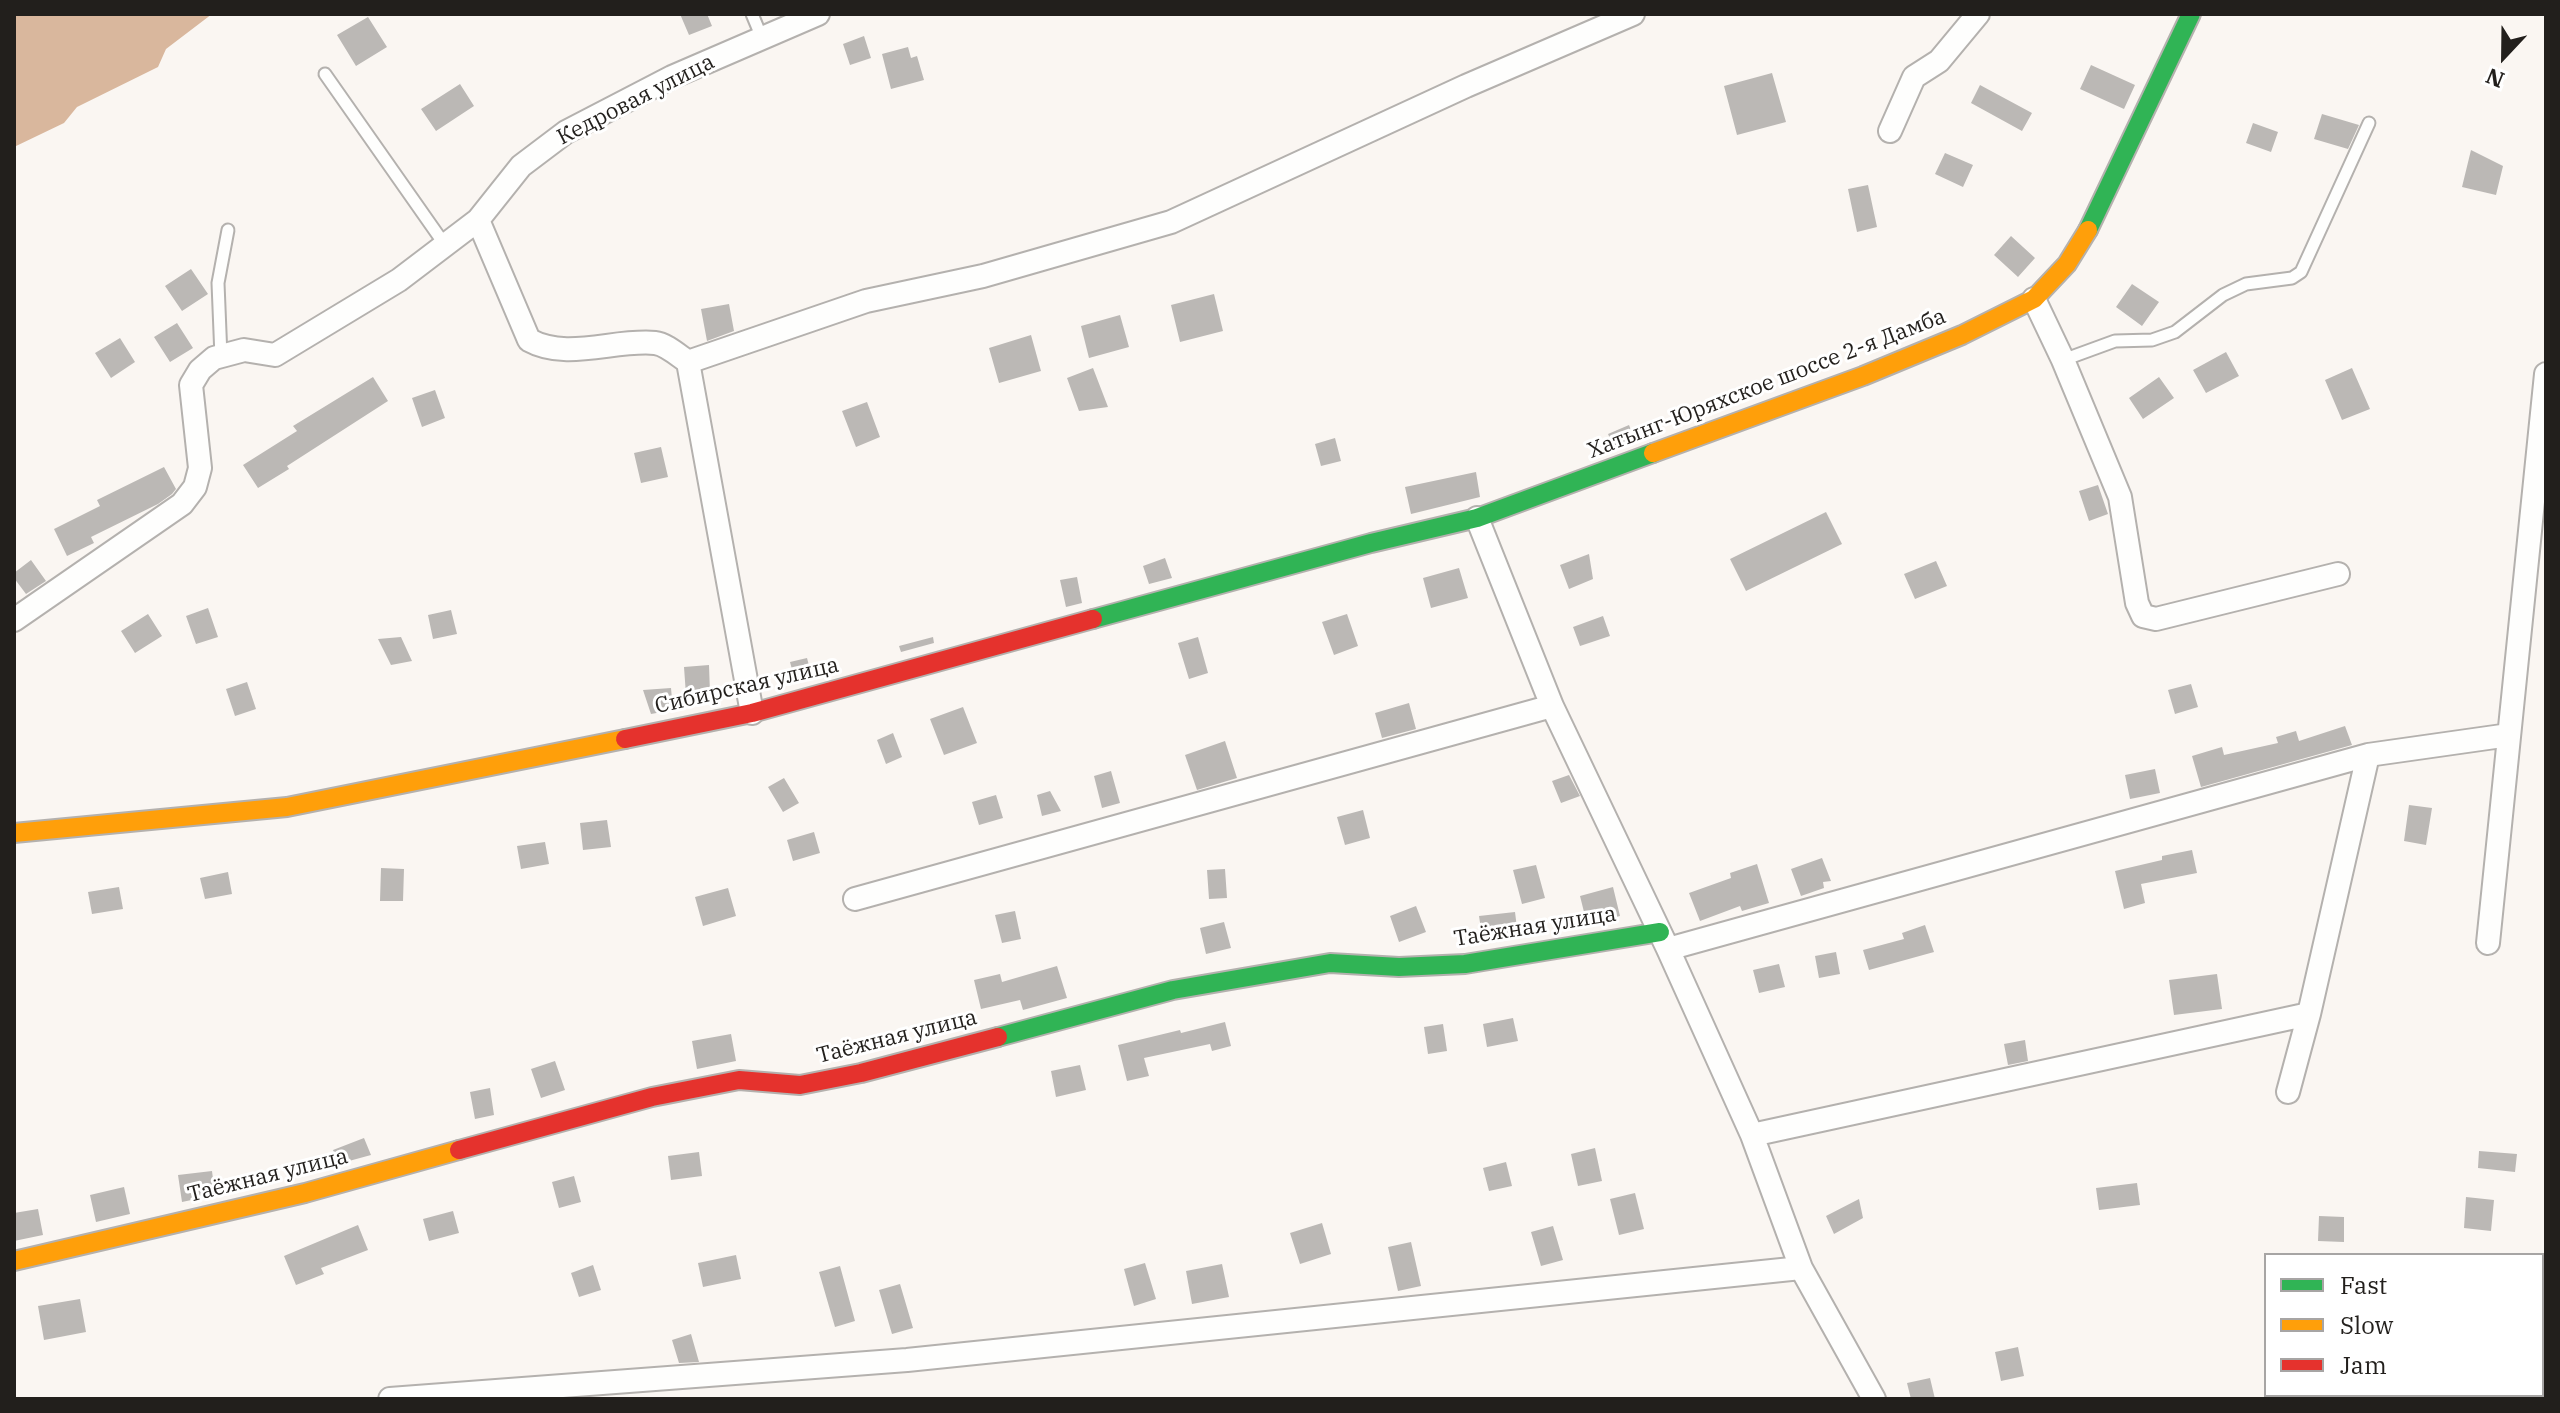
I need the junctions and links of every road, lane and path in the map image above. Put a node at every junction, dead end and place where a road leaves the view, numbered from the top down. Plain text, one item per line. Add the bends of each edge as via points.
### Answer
1 (752, 14) edge
2 (818, 14) edge
3 (1633, 14) edge
4 (1978, 14) edge
5 (2191, 14) edge
6 (762, 38) junction
7 (325, 74) dead end
8 (2369, 123) dead end
9 (1890, 131) dead end
10 (478, 220) junction
11 (228, 230) dead end
12 (445, 245) junction
13 (2034, 299) junction
14 (221, 357) junction
15 (2063, 360) junction
16 (688, 362) junction
17 (2546, 374) edge
18 (1477, 518) junction
19 (2338, 574) dead end
20 (14, 620) edge
21 (1552, 706) junction
22 (752, 713) junction
23 (2509, 735) junction
24 (2368, 755) junction
25 (14, 833) edge
26 (855, 899) dead end
27 (1664, 940) junction
28 (2488, 943) dead end
29 (2309, 1014) junction
30 (2288, 1092) dead end
31 (1752, 1135) junction
32 (14, 1261) edge
33 (1801, 1268) junction
34 (390, 1399) edge
35 (1874, 1399) edge

1 - 6 lane
2 - 6 street, Кедровая улица
3 - 16 street via 1171,222 983,276 866,301
4 - 9 street via 1939,61 1914,77
5 - 13 street, Хатынг-Юряхское шоссе 2-я Дамба via 2091,225 2067,264
6 - 10 street, Кедровая улица via 566,132 521,166
7 - 12 lane
8 - 15 lane via 2301,272 2246,284 2175,332 2152,340 2115,341
10 - 12 street, Кедровая улица
10 - 16 street via 529,340 562,349 658,342
11 - 14 lane via 218,283
12 - 14 street, Кедровая улица via 399,280 275,355 244,350
13 - 15 street
13 - 18 street, Хатынг-Юряхское шоссе 2-я Дамба via 1863,376
14 - 20 street via 200,370 191,385 200,468 195,487 182,504
15 - 19 street via 2120,497 2143,616 2156,619
16 - 22 street
17 - 23 street
18 - 21 street
18 - 22 street, Сибирская улица
21 - 26 street
21 - 27 street
22 - 25 street, Сибирская улица via 287,807
23 - 24 street
23 - 28 street
24 - 27 street
24 - 29 street
27 - 31 street
27 - 32 street, Таёжная улица via 1465,964 1330,963 1173,990 861,1073 800,1085 739,1080 652,1097 305,1193
29 - 30 street
29 - 31 street
31 - 33 street
33 - 34 street via 907,1360
33 - 35 street

